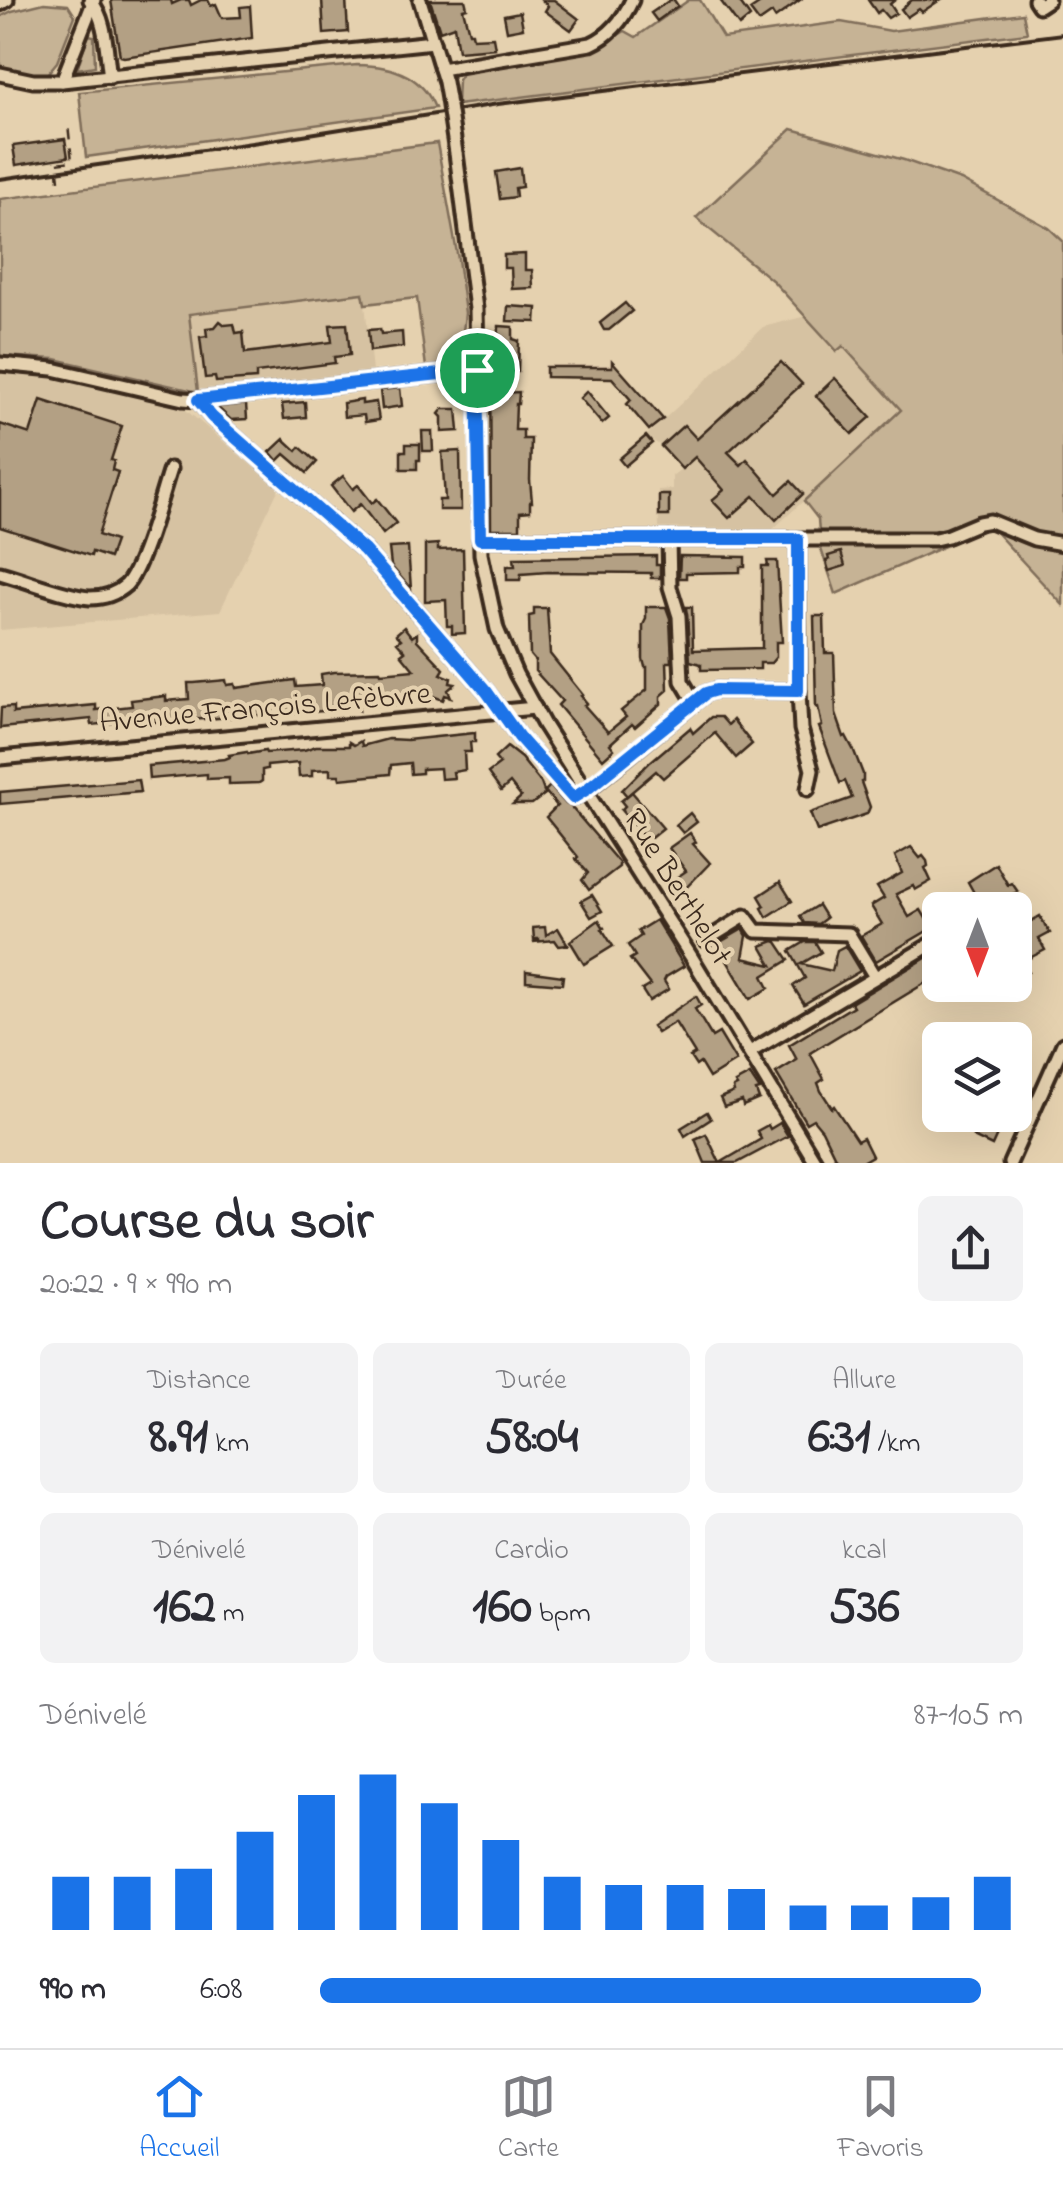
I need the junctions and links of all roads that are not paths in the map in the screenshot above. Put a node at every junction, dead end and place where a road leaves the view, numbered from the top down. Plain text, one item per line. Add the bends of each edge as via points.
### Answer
1 (6, 0) edge
2 (420, 0) edge
3 (632, 0) edge
4 (92, 1) edge
5 (0, 4) edge
6 (433, 42) junction
7 (441, 69) junction
8 (0, 74) edge
9 (110, 77) junction
10 (62, 81) junction
11 (0, 364) edge
12 (477, 370) junction
13 (198, 400) junction
14 (170, 469) dead end
15 (480, 539) junction
16 (669, 539) junction
17 (798, 539) junction
18 (1063, 544) edge
19 (0, 573) edge
20 (798, 691) junction
21 (694, 701) junction
22 (535, 708) junction
23 (500, 712) junction
24 (0, 758) edge
25 (808, 789) dead end
26 (586, 790) junction
27 (706, 940) dead end
28 (922, 950) edge
29 (875, 977) junction
30 (1063, 1044) edge
31 (750, 1052) junction
32 (816, 1163) edge
33 (1010, 1163) edge

1 - 5 street
2 - 6 street, Rue Berthelot
3 - 7 street via 617,25 591,44
4 - 9 street
4 - 10 street
6 - 7 street, Rue Berthelot
6 - 9 street
7 - 12 street, Rue Berthelot, bridge via 476,309
8 - 10 street
9 - 10 street
11 - 13 street
12 - 13 street
12 - 15 street, Rue Berthelot
13 - 23 street via 358,544
14 - 19 street via 136,569 117,591 86,597
15 - 16 street
15 - 22 street, Rue Berthelot via 498,630
16 - 17 street
16 - 21 street via 682,681
17 - 18 street via 935,539 990,521
17 - 20 street
20 - 21 street via 716,690
20 - 25 street via 812,770
21 - 26 street
22 - 23 street, Avenue François Lefèbvre
22 - 26 street, Rue Berthelot
23 - 24 street, Avenue François Lefèbvre
23 - 26 street via 570,796
26 - 31 street, Rue Berthelot
27 - 29 street via 746,916 756,931 849,934
28 - 29 street
29 - 31 street
30 - 33 street
31 - 32 street, Rue Berthelot

